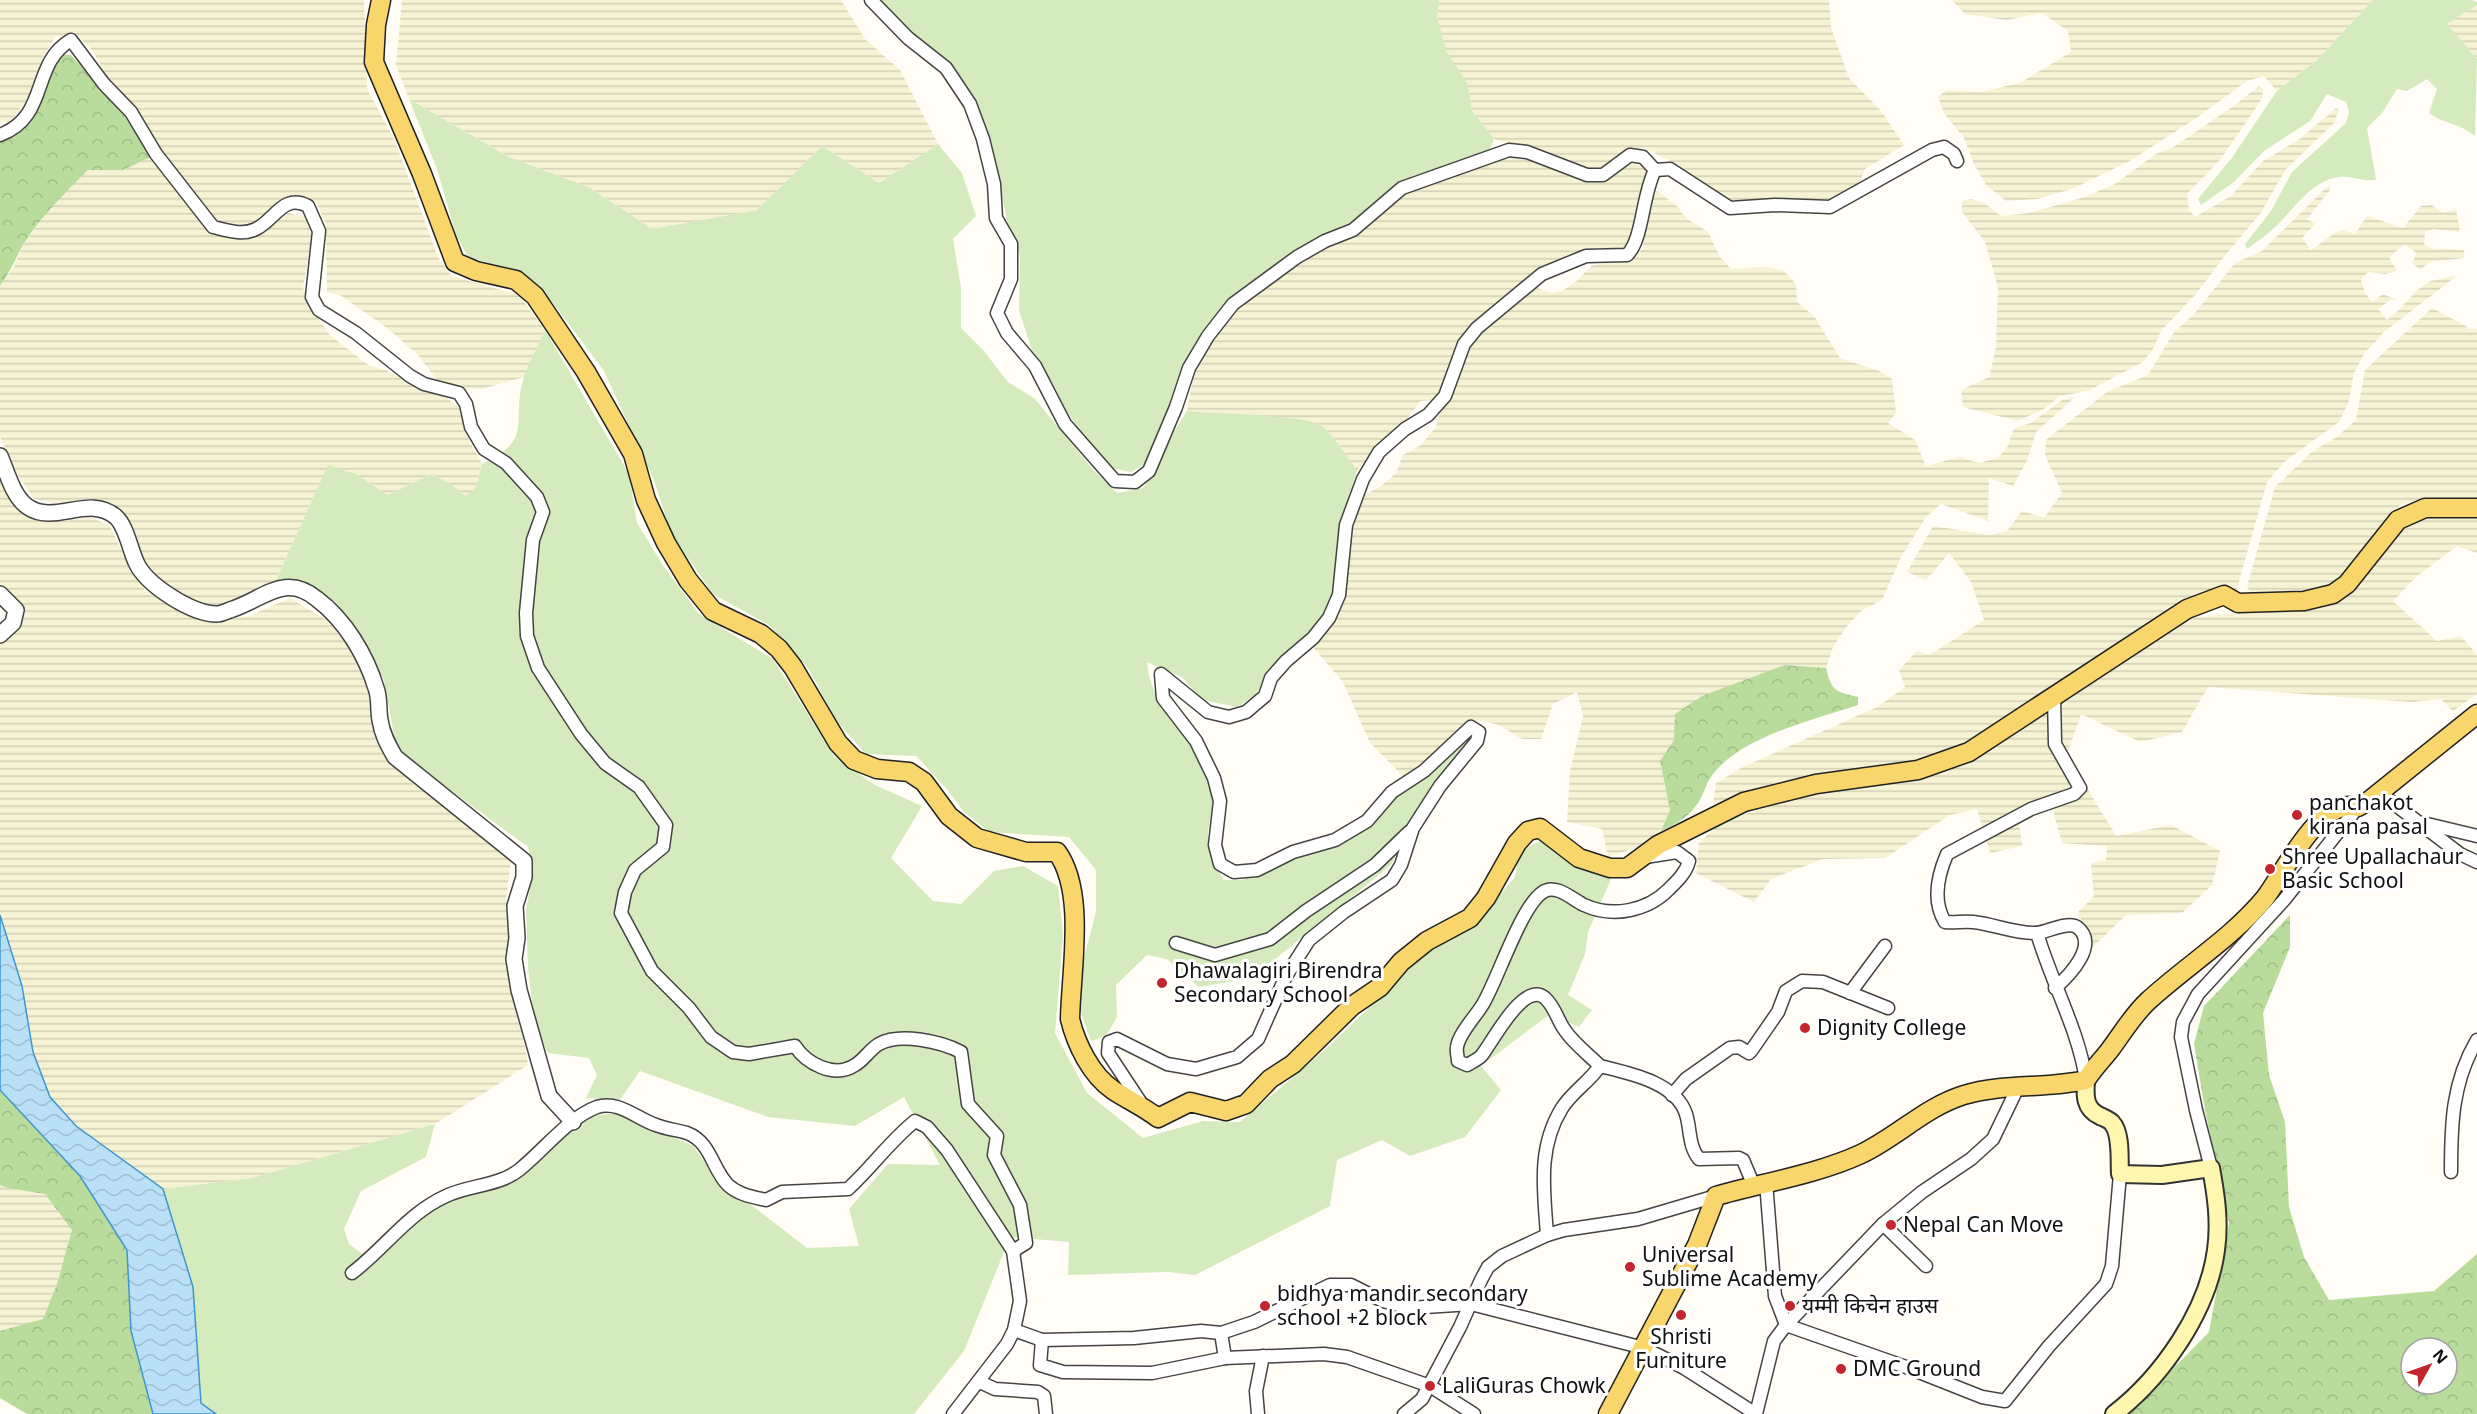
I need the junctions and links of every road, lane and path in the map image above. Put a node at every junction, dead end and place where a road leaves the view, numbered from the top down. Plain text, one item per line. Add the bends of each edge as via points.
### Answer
1 (381, 0) edge
2 (871, 0) edge
3 (0, 135) edge
4 (1957, 161) dead end
5 (1655, 170) junction
6 (0, 456) edge
7 (2477, 508) edge
8 (0, 594) edge
9 (0, 635) edge
10 (2054, 695) junction
11 (2477, 714) edge
12 (2380, 793) junction
13 (2358, 807) junction
14 (2416, 822) junction
15 (1413, 828) junction
16 (2477, 836) edge
17 (1645, 856) junction
18 (2477, 862) edge
19 (2037, 933) junction
20 (1176, 943) dead end
21 (1884, 946) dead end
22 (2055, 988) junction
23 (1850, 993) junction
24 (1888, 1008) dead end
25 (2477, 1040) edge
26 (1600, 1066) junction
27 (2086, 1080) junction
28 (2019, 1085) junction
29 (1672, 1095) junction
30 (1143, 1107) junction
31 (573, 1122) junction
32 (2211, 1168) junction
33 (2451, 1173) dead end
34 (2120, 1174) junction
35 (1760, 1184) junction
36 (1716, 1196) junction
37 (1883, 1224) junction
38 (1546, 1235) junction
39 (1013, 1251) junction
40 (1926, 1266) dead end
41 (352, 1273) dead end
42 (1471, 1304) junction
43 (1786, 1326) junction
44 (1014, 1330) junction
45 (1221, 1333) junction
46 (1042, 1340) junction
47 (1644, 1348) junction
48 (1263, 1356) junction
49 (1224, 1358) junction
50 (980, 1382) junction
51 (1430, 1386) junction
52 (953, 1414) edge
53 (1046, 1414) edge
54 (1258, 1414) edge
55 (1404, 1414) edge
56 (1474, 1414) edge
57 (1608, 1414) edge
58 (1756, 1414) edge
59 (2114, 1414) edge

1 - 30 main road via 374,62 455,262 516,280 535,296 586,372 633,454 646,500 688,580 712,611 761,634 779,649 838,744 854,760 877,769 909,772 924,782 949,816 977,838 1026,852 1057,852 1065,863 1071,889 1073,1033 1098,1075 1112,1090
2 - 5 street via 908,38 946,68 970,104 994,184 996,218 1011,244 1011,279 997,313 1007,333 1035,366 1065,424 1115,481 1135,482 1149,471 1189,368 1233,304 1297,257 1353,230 1402,188 1509,150 1527,152 1587,175 1603,176 1630,155 1643,157
3 - 39 street via 24,121 40,91 51,56 70,40 131,112 156,154 213,227 244,233 257,229 290,202 308,206 318,231 312,297 320,310 410,376 459,393 484,450 506,463 537,497 543,512 533,540 526,613 527,636 538,668 581,734 605,763 639,787 666,825 663,847 635,870 621,913 652,971 711,1037 733,1052 749,1054 795,1046 802,1057 816,1066 834,1069 852,1068 879,1044 890,1041 906,1039 961,1052 968,1104 997,1136 994,1155 1020,1205 1026,1242
4 - 5 street via 1944,147 1932,150 1830,207 1730,208 1670,169
5 - 15 street via 1645,192 1635,248 1627,255 1586,256 1542,274 1520,291 1464,344 1444,396 1428,415 1379,452 1363,479 1346,525 1339,595 1329,618 1271,678 1265,696 1246,712 1229,717 1208,712 1161,674 1163,698 1196,741 1214,778 1220,801 1215,845 1220,864 1234,872 1257,870 1293,852 1335,840 1367,821 1392,792 1424,771 1471,727 1479,732 1477,741 1440,786
6 - 31 street via 13,488 27,507 43,513 92,508 117,518 147,580 190,606 218,614 245,606 283,586 297,587 316,598 346,627 377,689 384,737 395,757 524,861 524,877 514,906 514,959 519,990 549,1096
7 - 10 main road via 2425,508 2398,520 2347,584 2333,594 2304,601 2238,603 2224,595 2187,609
8 - 9 street via 16,610 13,623
10 - 17 main road via 1969,752 1918,770 1816,784 1744,802 1658,845
10 - 19 street via 2055,744 2080,788 1947,854 1937,893 1939,912 1945,922 1973,922
11 - 12 main road
12 - 13 main road
12 - 14 street
13 - 27 main road via 2340,808 2310,830 2263,900 2220,943 2149,1001 2123,1028
13 - 32 street via 2284,900 2198,994 2183,1022 2183,1048
14 - 16 street
14 - 18 street
15 - 20 street via 1375,866 1270,939 1215,955
15 - 30 street via 1392,880 1309,940 1286,976 1258,1040 1237,1057 1196,1069 1167,1064 1117,1039 1109,1042 1108,1053
17 - 26 street via 1677,852 1689,861 1683,874 1658,900 1640,908 1600,910 1559,891 1542,892 1530,908 1491,992 1456,1046 1458,1061 1467,1065 1481,1057 1512,1012 1527,996 1536,994 1544,996 1563,1029
17 - 30 main road via 1627,868 1610,868 1579,858 1540,828 1528,831 1470,918 1418,948 1380,987 1352,1006 1246,1104 1226,1111 1190,1102 1158,1118
19 - 22 street
19 - 22 street via 2072,925 2085,938 2085,951
21 - 23 street
22 - 27 street via 2084,1061
23 - 24 street
23 - 29 street via 1824,982 1802,981 1786,992 1778,1012 1749,1053 1739,1047 1730,1048 1686,1079
25 - 33 street via 2456,1085 2451,1119
26 - 29 street via 1659,1084
26 - 38 street via 1563,1107 1552,1130 1542,1162
27 - 28 main road
27 - 34 main road via 2089,1107 2112,1122 2117,1131
28 - 35 main road via 1953,1099 1935,1106 1863,1153
28 - 37 street via 1993,1139
29 - 35 street via 1686,1113 1693,1150 1699,1159 1739,1158
31 - 39 street via 597,1107 616,1107 656,1125 690,1134 709,1152 729,1186 766,1200 782,1192 848,1189 872,1167 894,1138 915,1121 927,1127 947,1150
31 - 41 street via 518,1171 447,1195 413,1216
32 - 34 main road via 2162,1175
32 - 59 main road via 2217,1202 2217,1248 2212,1274 2181,1338 2158,1374
34 - 43 street via 2112,1266 2106,1284 2005,1401 1982,1397
35 - 36 main road
35 - 43 street via 1774,1296
36 - 38 street via 1638,1219
36 - 47 main road via 1697,1245
37 - 40 street
37 - 43 street
38 - 42 street via 1488,1267
39 - 44 street via 1020,1300
42 - 45 street via 1410,1308 1383,1301 1350,1285 1330,1285 1254,1322
42 - 47 street
42 - 51 street
43 - 58 street via 1774,1341
44 - 46 street
44 - 50 street
45 - 46 street
45 - 49 street
46 - 49 street via 1040,1365 1063,1372 1152,1373
47 - 57 main road
47 - 58 street via 1684,1368
48 - 49 street
48 - 51 street via 1347,1357
48 - 54 street via 1256,1391
50 - 52 street
50 - 53 street via 995,1389 1038,1392 1044,1396
51 - 55 street
51 - 56 street

